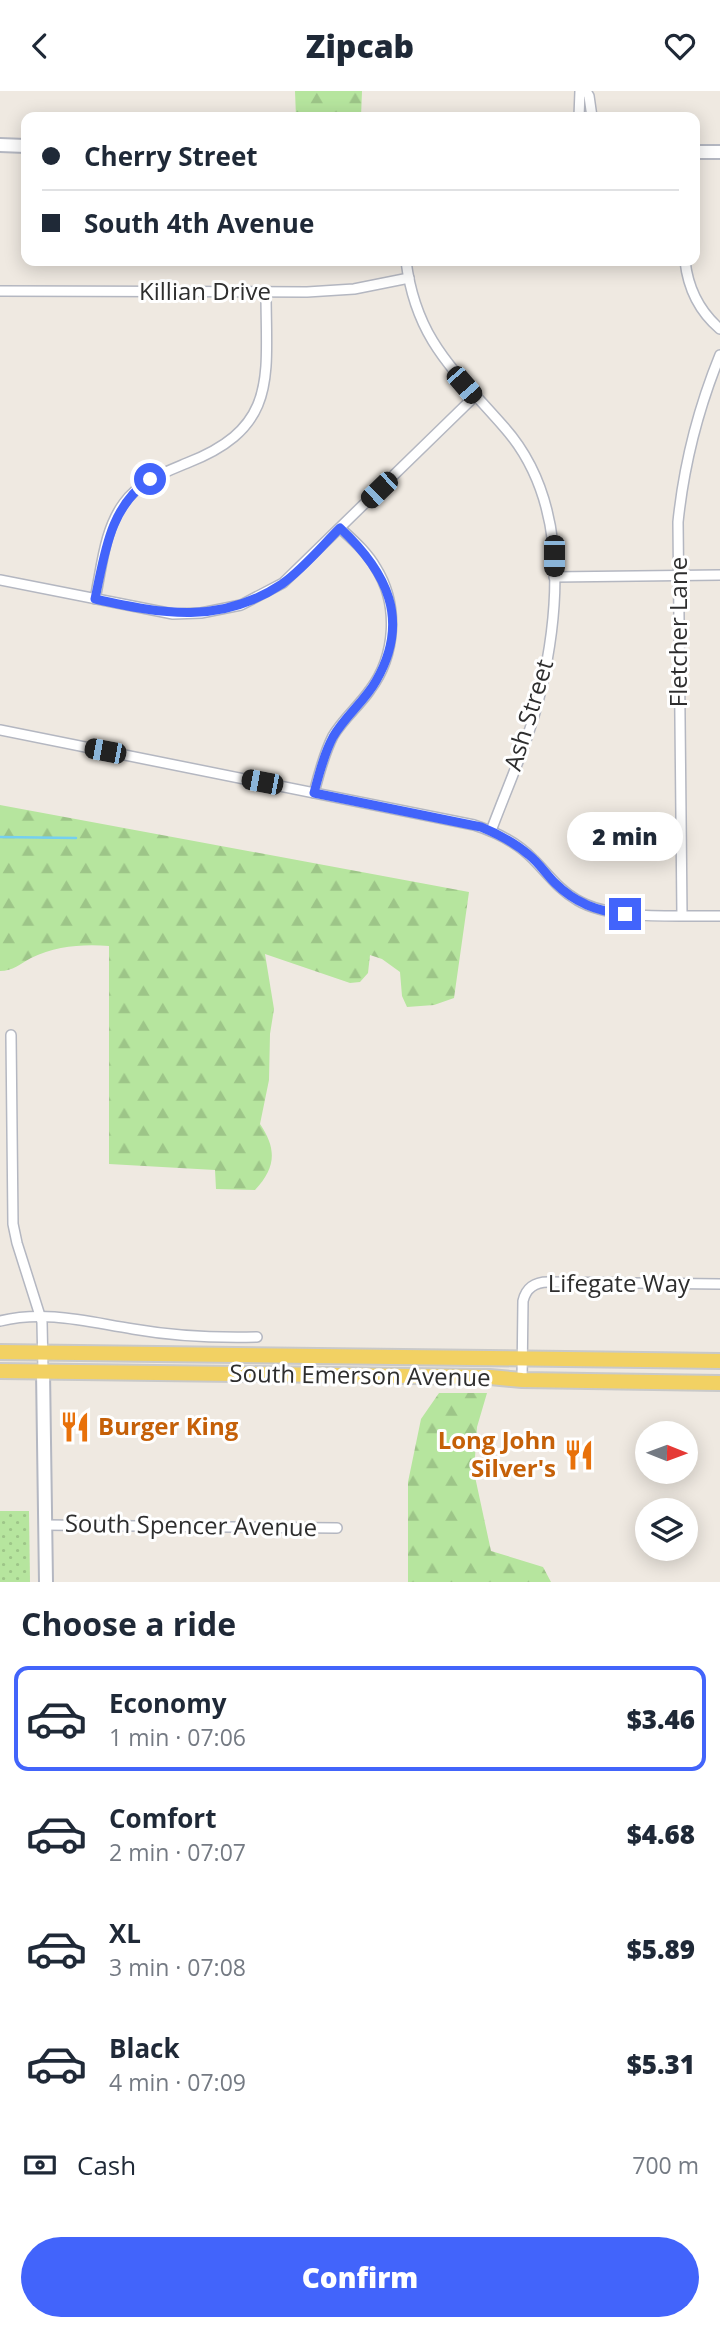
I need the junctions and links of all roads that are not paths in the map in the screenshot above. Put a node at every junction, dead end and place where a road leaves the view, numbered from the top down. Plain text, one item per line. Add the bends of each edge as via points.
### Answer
1 (580, 91) edge
2 (586, 91) edge
3 (579, 112) edge
4 (591, 112) edge
5 (0, 145) edge
6 (21, 146) edge
7 (700, 152) edge
8 (720, 152) edge
9 (407, 266) edge
10 (686, 266) edge
11 (409, 278) junction
12 (0, 291) edge
13 (266, 292) junction
14 (720, 329) edge
15 (720, 355) edge
16 (475, 397) junction
17 (340, 528) junction
18 (678, 575) junction
19 (720, 575) edge
20 (554, 577) junction
21 (0, 580) edge
22 (95, 599) junction
23 (0, 730) edge
24 (314, 793) junction
25 (491, 831) junction
26 (682, 915) junction
27 (720, 916) edge
28 (11, 1035) dead end
29 (720, 1284) edge
30 (41, 1315) junction
31 (0, 1321) edge
32 (257, 1337) dead end
33 (0, 1352) edge
34 (43, 1353) junction
35 (522, 1359) junction
36 (720, 1361) edge
37 (0, 1371) edge
38 (43, 1371) junction
39 (522, 1380) junction
40 (720, 1383) edge
41 (45, 1525) junction
42 (337, 1528) dead end
43 (46, 1582) edge

1 - 3 street
2 - 4 street
5 - 6 street
7 - 8 street
9 - 11 street, Ash Street
10 - 14 street via 692,292
11 - 13 street, Killian Drive via 345,290
11 - 16 street, Ash Street via 424,328 438,353
12 - 13 street, Killian Drive
13 - 22 street via 266,375 255,411 228,443 154,477 129,497 108,535
15 - 18 street, Fletcher Lane via 681,485
16 - 17 street
16 - 20 street, Ash Street via 518,446 538,483 549,519
17 - 22 street via 283,583 241,605 188,614
17 - 24 street via 362,548 381,576 391,605 391,633 376,682 332,738
18 - 19 street
18 - 20 street
18 - 26 street, Fletcher Lane
20 - 25 street, Ash Street via 551,635 541,691
21 - 22 street
23 - 24 street
24 - 25 street
25 - 26 street via 521,848 562,890 584,905 616,913
26 - 27 street
28 - 30 street via 13,1224
29 - 35 street, Lifegate Way via 538,1283 524,1296
30 - 31 street, South Emerson Avenue
30 - 32 street, South Emerson Avenue via 151,1332
30 - 34 street
33 - 34 main road, South Emerson Avenue
34 - 35 main road, South Emerson Avenue
34 - 38 street
35 - 36 main road, South Emerson Avenue
35 - 39 street, Lifegate Way
37 - 38 main road, South Emerson Avenue
38 - 39 main road, South Emerson Avenue
38 - 41 street
39 - 40 main road, South Emerson Avenue
41 - 42 street, South Spencer Avenue
41 - 43 street

